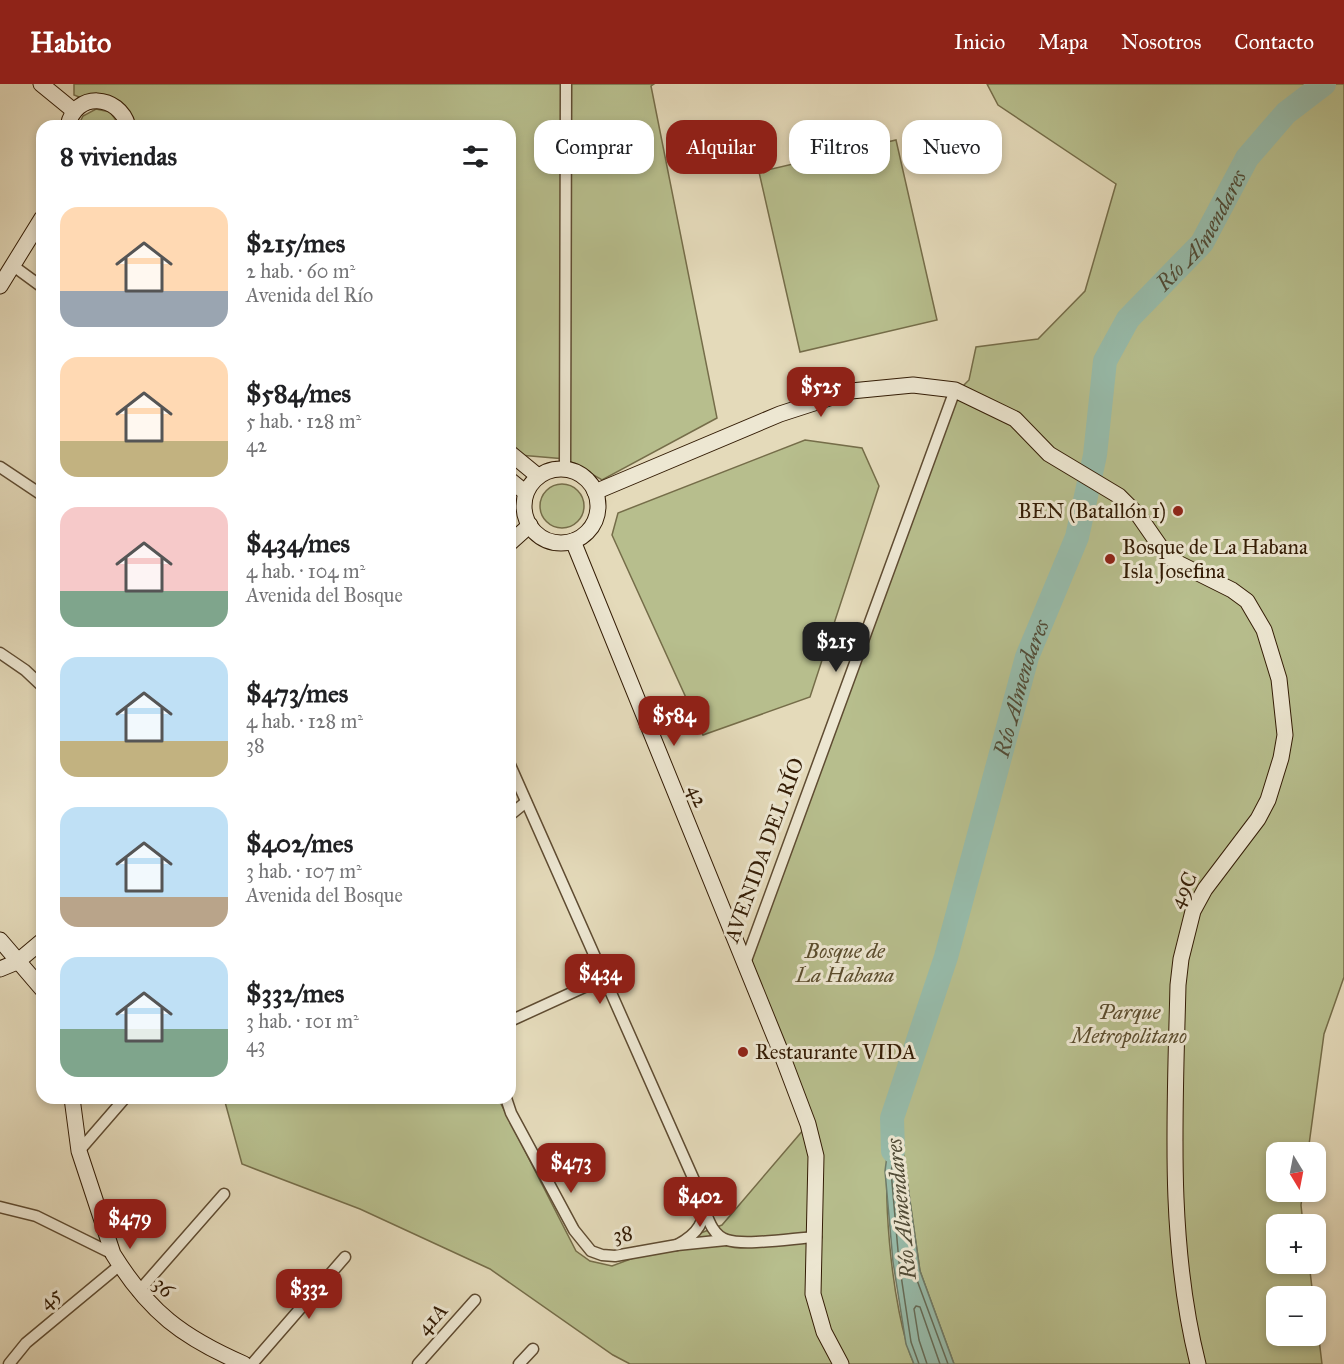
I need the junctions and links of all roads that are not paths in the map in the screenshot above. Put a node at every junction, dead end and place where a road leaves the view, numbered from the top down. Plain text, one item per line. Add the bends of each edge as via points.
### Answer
1 (41, 84) edge
2 (566, 84) edge
3 (74, 111) junction
4 (70, 120) edge
5 (125, 120) edge
6 (36, 227) edge
7 (12, 265) junction
8 (36, 282) edge
9 (0, 286) edge
10 (955, 390) junction
11 (516, 458) edge
12 (0, 467) edge
13 (565, 469) junction
14 (538, 476) junction
15 (516, 485) edge
16 (36, 491) edge
17 (595, 492) junction
18 (526, 493) junction
19 (530, 525) junction
20 (516, 538) edge
21 (573, 541) junction
22 (0, 653) edge
23 (36, 680) edge
24 (516, 779) edge
25 (526, 802) junction
26 (516, 810) edge
27 (0, 940) edge
28 (36, 946) edge
29 (17, 962) junction
30 (744, 966) junction
31 (0, 969) edge
32 (603, 978) junction
33 (36, 983) edge
34 (516, 1018) edge
35 (73, 1104) edge
36 (119, 1104) edge
37 (509, 1104) edge
38 (79, 1151) junction
39 (224, 1194) dead end
40 (0, 1207) edge
41 (705, 1211) junction
42 (816, 1237) junction
43 (726, 1240) junction
44 (677, 1245) junction
45 (345, 1257) dead end
46 (117, 1259) junction
47 (138, 1292) junction
48 (475, 1300) dead end
49 (533, 1349) dead end
50 (9, 1364) edge
51 (244, 1364) edge
52 (252, 1364) edge
53 (418, 1364) edge
54 (519, 1364) edge
55 (841, 1364) edge
56 (1198, 1364) edge

1 - 3 street
2 - 13 street
3 - 4 street
3 - 5 street via 89,102 108,101
6 - 7 street
7 - 8 street
7 - 9 street
10 - 17 street, 49C via 913,385 851,391 780,414
10 - 30 street, AVENIDA DEL RÍO
10 - 56 street, 49C via 1015,419 1048,454 1119,496 1174,561 1232,590 1252,606 1268,642 1284,709 1281,758 1268,800 1193,911 1181,959 1177,1023 1178,1235 1181,1283
11 - 14 street
12 - 16 street
13 - 14 street
13 - 17 street via 583,477
14 - 18 street
15 - 18 street
17 - 21 street via 598,504 594,521
18 - 19 street via 524,506
19 - 20 street
19 - 21 street via 549,541
21 - 30 street, 42
22 - 23 street
24 - 25 street
25 - 26 street
25 - 32 street
27 - 29 street
28 - 29 street
29 - 31 street
29 - 33 street
30 - 42 street, AVENIDA DEL RÍO via 808,1125 816,1156
32 - 34 street
32 - 41 street
35 - 38 street, 36
36 - 38 street
37 - 44 street, 38 via 574,1230 591,1251 615,1256
38 - 46 street, 36
39 - 47 street
40 - 46 street via 36,1216
41 - 43 street via 711,1228
41 - 44 street via 698,1229
42 - 43 street, 38
42 - 55 street, AVENIDA DEL RÍO via 813,1294 824,1332
43 - 44 street, 38
45 - 52 street
46 - 47 street, 36
46 - 50 street, 45 via 26,1343
47 - 51 street, 36 via 187,1336
48 - 53 street, 41A
49 - 54 street

